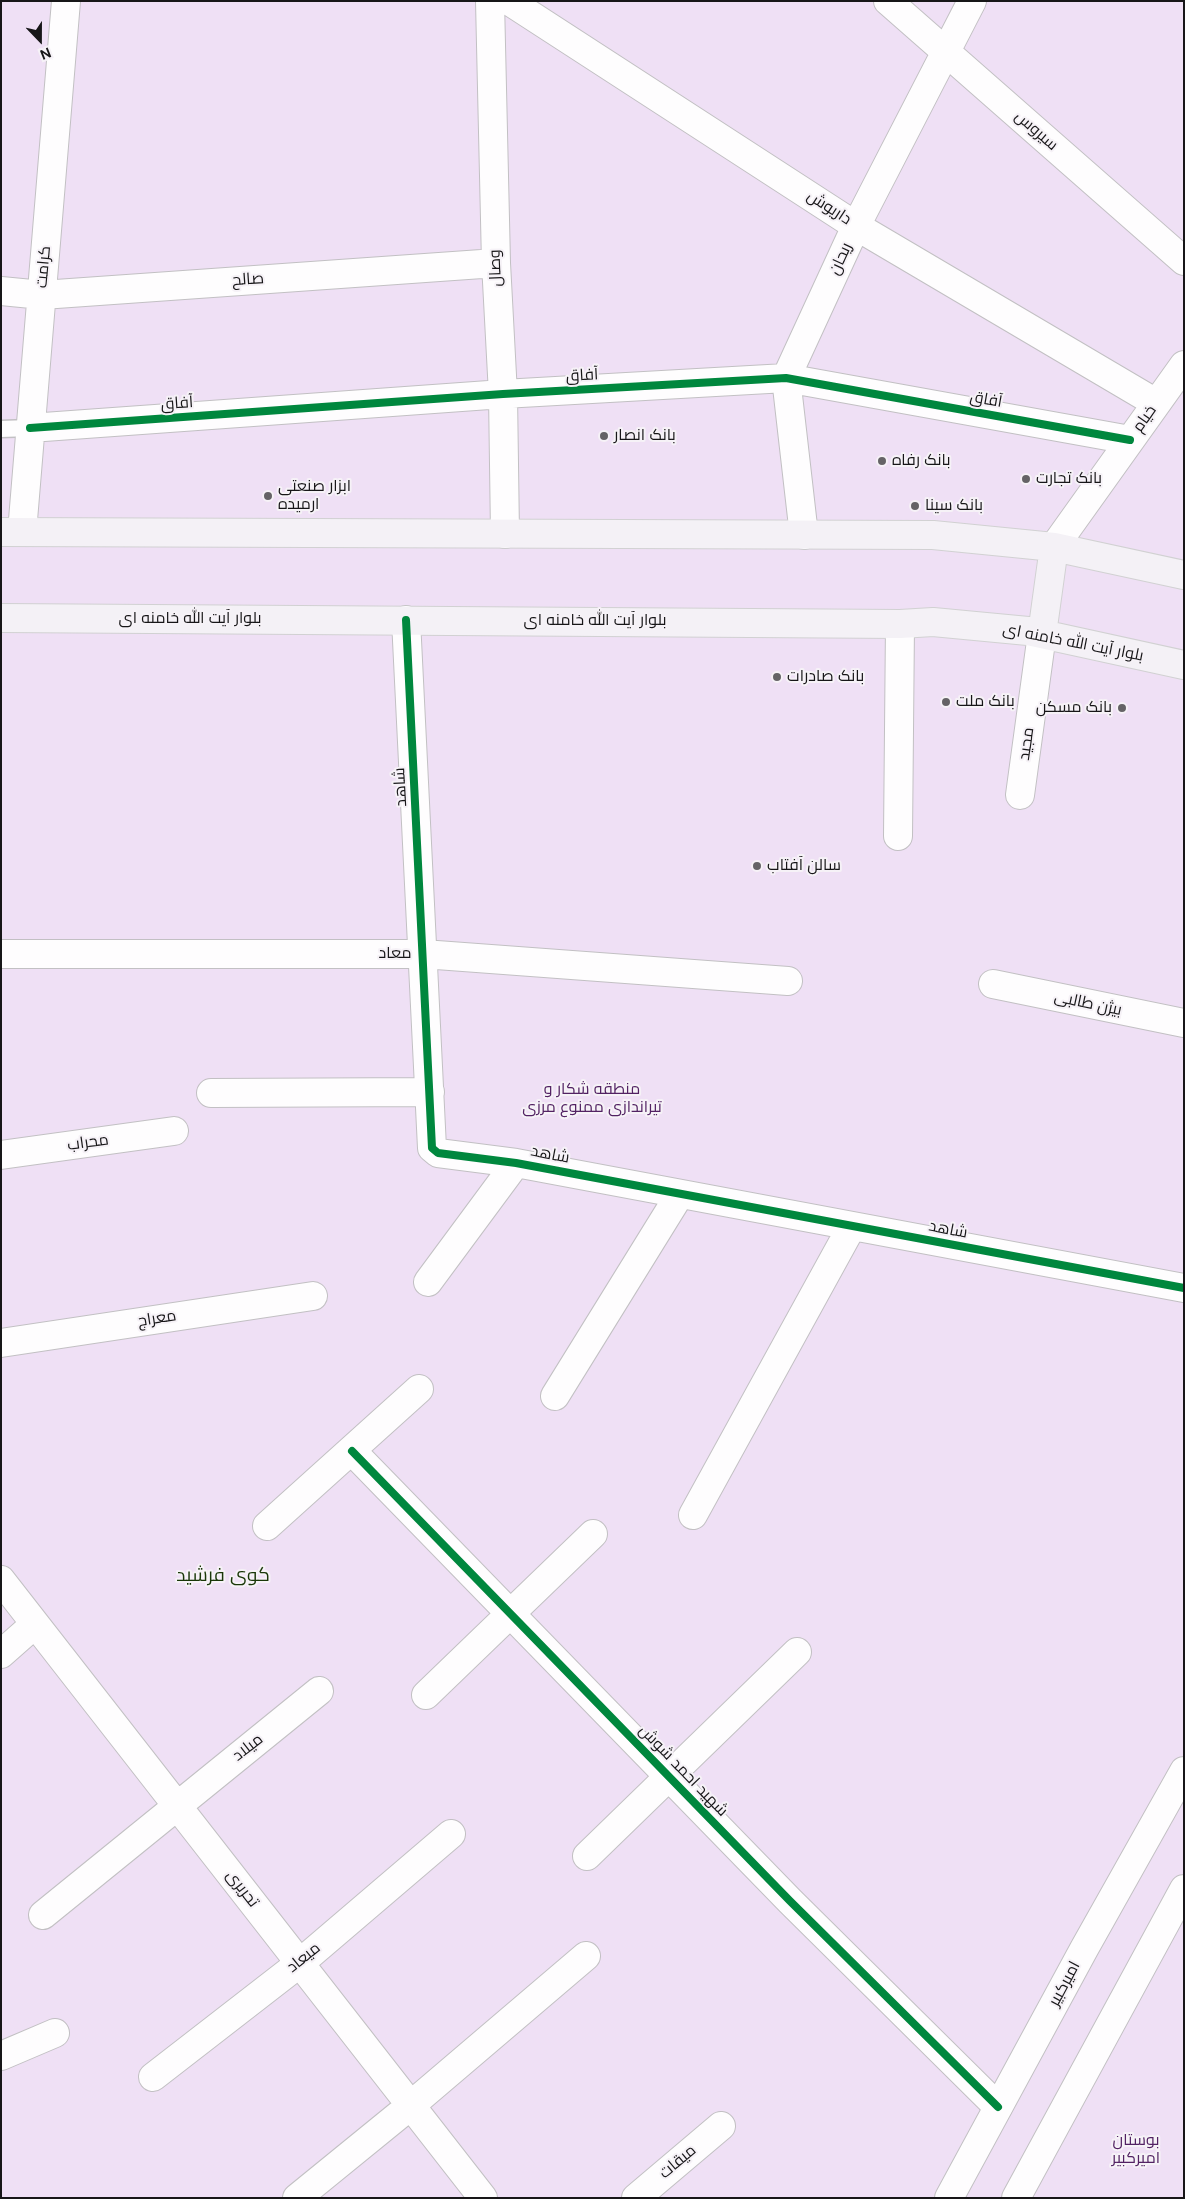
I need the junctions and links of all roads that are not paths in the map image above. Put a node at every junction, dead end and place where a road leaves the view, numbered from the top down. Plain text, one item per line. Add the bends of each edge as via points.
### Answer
1 (66, 1) edge
2 (490, 1) edge
3 (509, 1) edge
4 (888, 1) edge
5 (972, 1) edge
6 (946, 52) junction
7 (856, 226) junction
8 (1184, 261) edge
9 (496, 263) junction
10 (1, 291) edge
11 (42, 295) junction
12 (1184, 365) edge
13 (786, 378) junction
14 (503, 394) junction
15 (1156, 403) junction
16 (30, 428) junction
17 (1, 429) edge
18 (1130, 440) junction
19 (12, 532) edge
20 (505, 534) junction
21 (804, 535) junction
22 (1054, 547) junction
23 (1184, 575) edge
24 (1, 618) edge
25 (406, 620) junction
26 (900, 624) junction
27 (1042, 634) junction
28 (1184, 665) edge
29 (1020, 795) dead end
30 (898, 836) dead end
31 (1, 954) edge
32 (423, 954) junction
33 (788, 981) dead end
34 (993, 984) dead end
35 (1184, 1023) edge
36 (430, 1092) junction
37 (211, 1093) dead end
38 (174, 1131) dead end
39 (1, 1155) edge
40 (516, 1163) junction
41 (680, 1194) junction
42 (852, 1226) junction
43 (428, 1282) dead end
44 (1184, 1288) edge
45 (313, 1296) dead end
46 (1, 1343) edge
47 (419, 1389) dead end
48 (555, 1396) dead end
49 (352, 1450) junction
50 (692, 1515) dead end
51 (267, 1526) dead end
52 (593, 1534) dead end
53 (1, 1580) edge
54 (511, 1613) junction
55 (35, 1624) junction
56 (796, 1652) dead end
57 (1, 1654) edge
58 (319, 1691) dead end
59 (426, 1695) dead end
60 (1184, 1771) edge
61 (669, 1776) junction
62 (176, 1804) junction
63 (451, 1834) dead end
64 (587, 1856) dead end
65 (1184, 1889) edge
66 (43, 1915) dead end
67 (586, 1956) dead end
68 (300, 1963) junction
69 (55, 2034) dead end
70 (1, 2056) edge
71 (153, 2077) dead end
72 (410, 2106) junction
73 (998, 2107) junction
74 (721, 2126) dead end
75 (297, 2198) edge
76 (483, 2198) edge
77 (636, 2198) edge
78 (949, 2198) edge
79 (1016, 2198) edge

1 - 11 street, کرامت
2 - 9 street, وصال
3 - 7 street, داریوش
4 - 6 street, سیروس
5 - 6 street, ریحان
6 - 7 street, ریحان
6 - 8 street, سیروس
7 - 13 street, ریحان
7 - 15 street, داریوش
9 - 11 street, صالح
9 - 14 street, وصال
10 - 11 street, صالح
11 - 16 street, کرامت
12 - 15 street, خیام
13 - 14 street, آفاق
13 - 18 street, آفاق
13 - 21 street
14 - 16 street, آفاق
14 - 20 street, وصال
15 - 18 street, خیام
16 - 17 lane
16 - 19 street, کرامت
18 - 22 street, خیام
19 - 20 main road
20 - 21 main road
21 - 22 main road via 933,535
22 - 23 main road
22 - 27 main road
24 - 25 main road, بلوار آیت الله خامنه ای
25 - 26 main road, بلوار آیت الله خامنه ای
25 - 32 street, شاهد
26 - 27 main road, بلوار آیت الله خامنه ای via 932,622
26 - 30 street
27 - 28 main road, بلوار آیت الله خامنه ای
27 - 29 street, مجید
31 - 32 street, معاد
32 - 33 street, معاد
32 - 36 street, شاهد
34 - 35 street, بیژن طالبی
36 - 37 street
36 - 40 street, شاهد via 432,1148 438,1153
38 - 39 street, محراب
40 - 41 street, شاهد
40 - 43 street
41 - 42 street, شاهد
41 - 48 street
42 - 44 street, شاهد
42 - 50 street
45 - 46 street, معراج
47 - 49 street
49 - 51 street
49 - 54 street, شهید احمد شوش
52 - 54 street
53 - 55 street, تحریری
54 - 59 street
54 - 61 street, شهید احمد شوش
55 - 57 street
55 - 62 street, تحریری
56 - 61 street
58 - 62 street, میلاد
60 - 73 street, امیرکبیر
61 - 64 street
61 - 73 street, شهید احمد شوش
62 - 66 street, میلاد
62 - 68 street, تحریری
63 - 68 street, میعاد
65 - 79 street
67 - 72 street
68 - 71 street, میعاد
68 - 72 street, تحریری
69 - 70 street
72 - 75 street
72 - 76 street, تحریری
73 - 78 street, امیرکبیر
74 - 77 street, میقات

